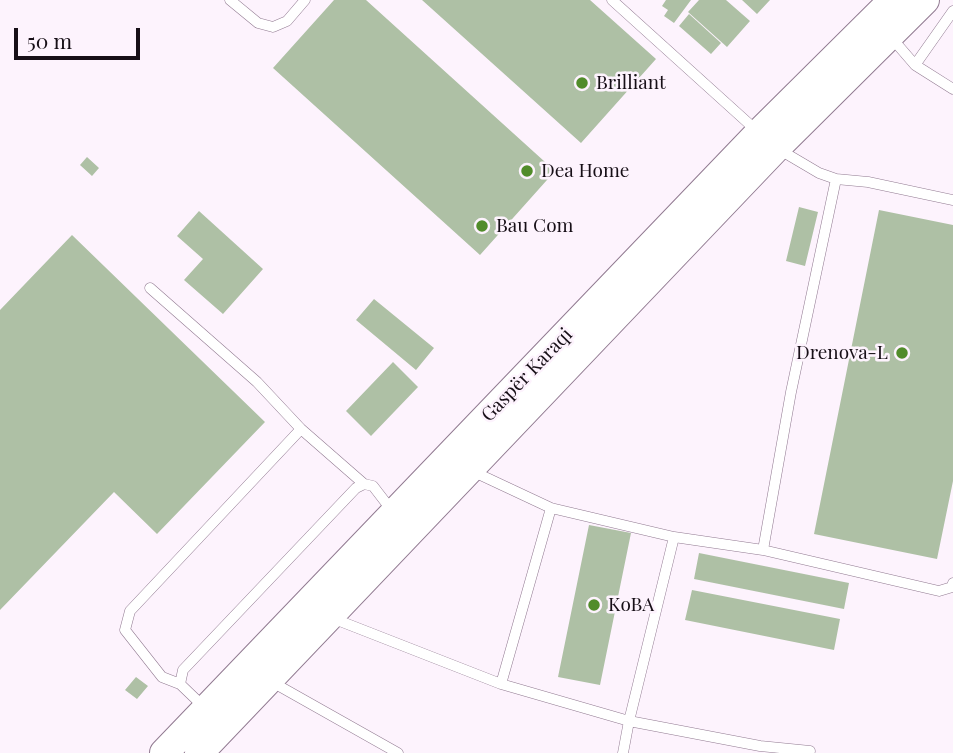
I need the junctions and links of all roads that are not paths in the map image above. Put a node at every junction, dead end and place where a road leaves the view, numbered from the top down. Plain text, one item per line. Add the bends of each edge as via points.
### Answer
1 (230, 0) edge
2 (305, 0) edge
3 (612, 0) edge
4 (893, 0) edge
5 (925, 0) edge
6 (953, 11) edge
7 (890, 36) junction
8 (915, 65) junction
9 (953, 89) edge
10 (767, 141) junction
11 (836, 179) junction
12 (953, 200) edge
13 (150, 288) dead end
14 (301, 429) junction
15 (471, 471) junction
16 (364, 484) junction
17 (551, 508) junction
18 (394, 512) junction
19 (674, 537) junction
20 (763, 550) junction
21 (953, 583) edge
22 (328, 617) junction
23 (269, 680) junction
24 (180, 684) junction
25 (501, 684) junction
26 (207, 709) junction
27 (629, 721) junction
28 (810, 751) dead end
29 (164, 753) edge
30 (199, 753) edge
31 (398, 753) edge
32 (623, 753) edge

1 - 2 lane via 258,23 273,27 287,20
3 - 10 lane
4 - 10 main road, Gaspër Karaqi
5 - 7 main road, Gaspër Karaqi
6 - 8 lane
7 - 8 lane
7 - 10 main road, Gaspër Karaqi
8 - 9 lane
10 - 11 lane
10 - 15 main road, Gaspër Karaqi
10 - 18 main road, Gaspër Karaqi
11 - 12 lane
11 - 20 lane
13 - 14 lane via 257,382
14 - 16 lane
14 - 24 lane via 130,611 125,630 162,677
15 - 17 lane
15 - 22 main road, Gaspër Karaqi
16 - 18 lane via 373,486
16 - 24 lane via 183,670
17 - 19 lane
17 - 25 lane
18 - 26 main road, Gaspër Karaqi
19 - 20 lane
19 - 27 lane
20 - 21 lane via 939,591
22 - 23 main road, Gaspër Karaqi
22 - 25 lane
23 - 30 main road, Gaspër Karaqi
23 - 31 lane
24 - 26 lane
25 - 27 lane
26 - 29 main road, Gaspër Karaqi
27 - 28 lane
27 - 32 lane

